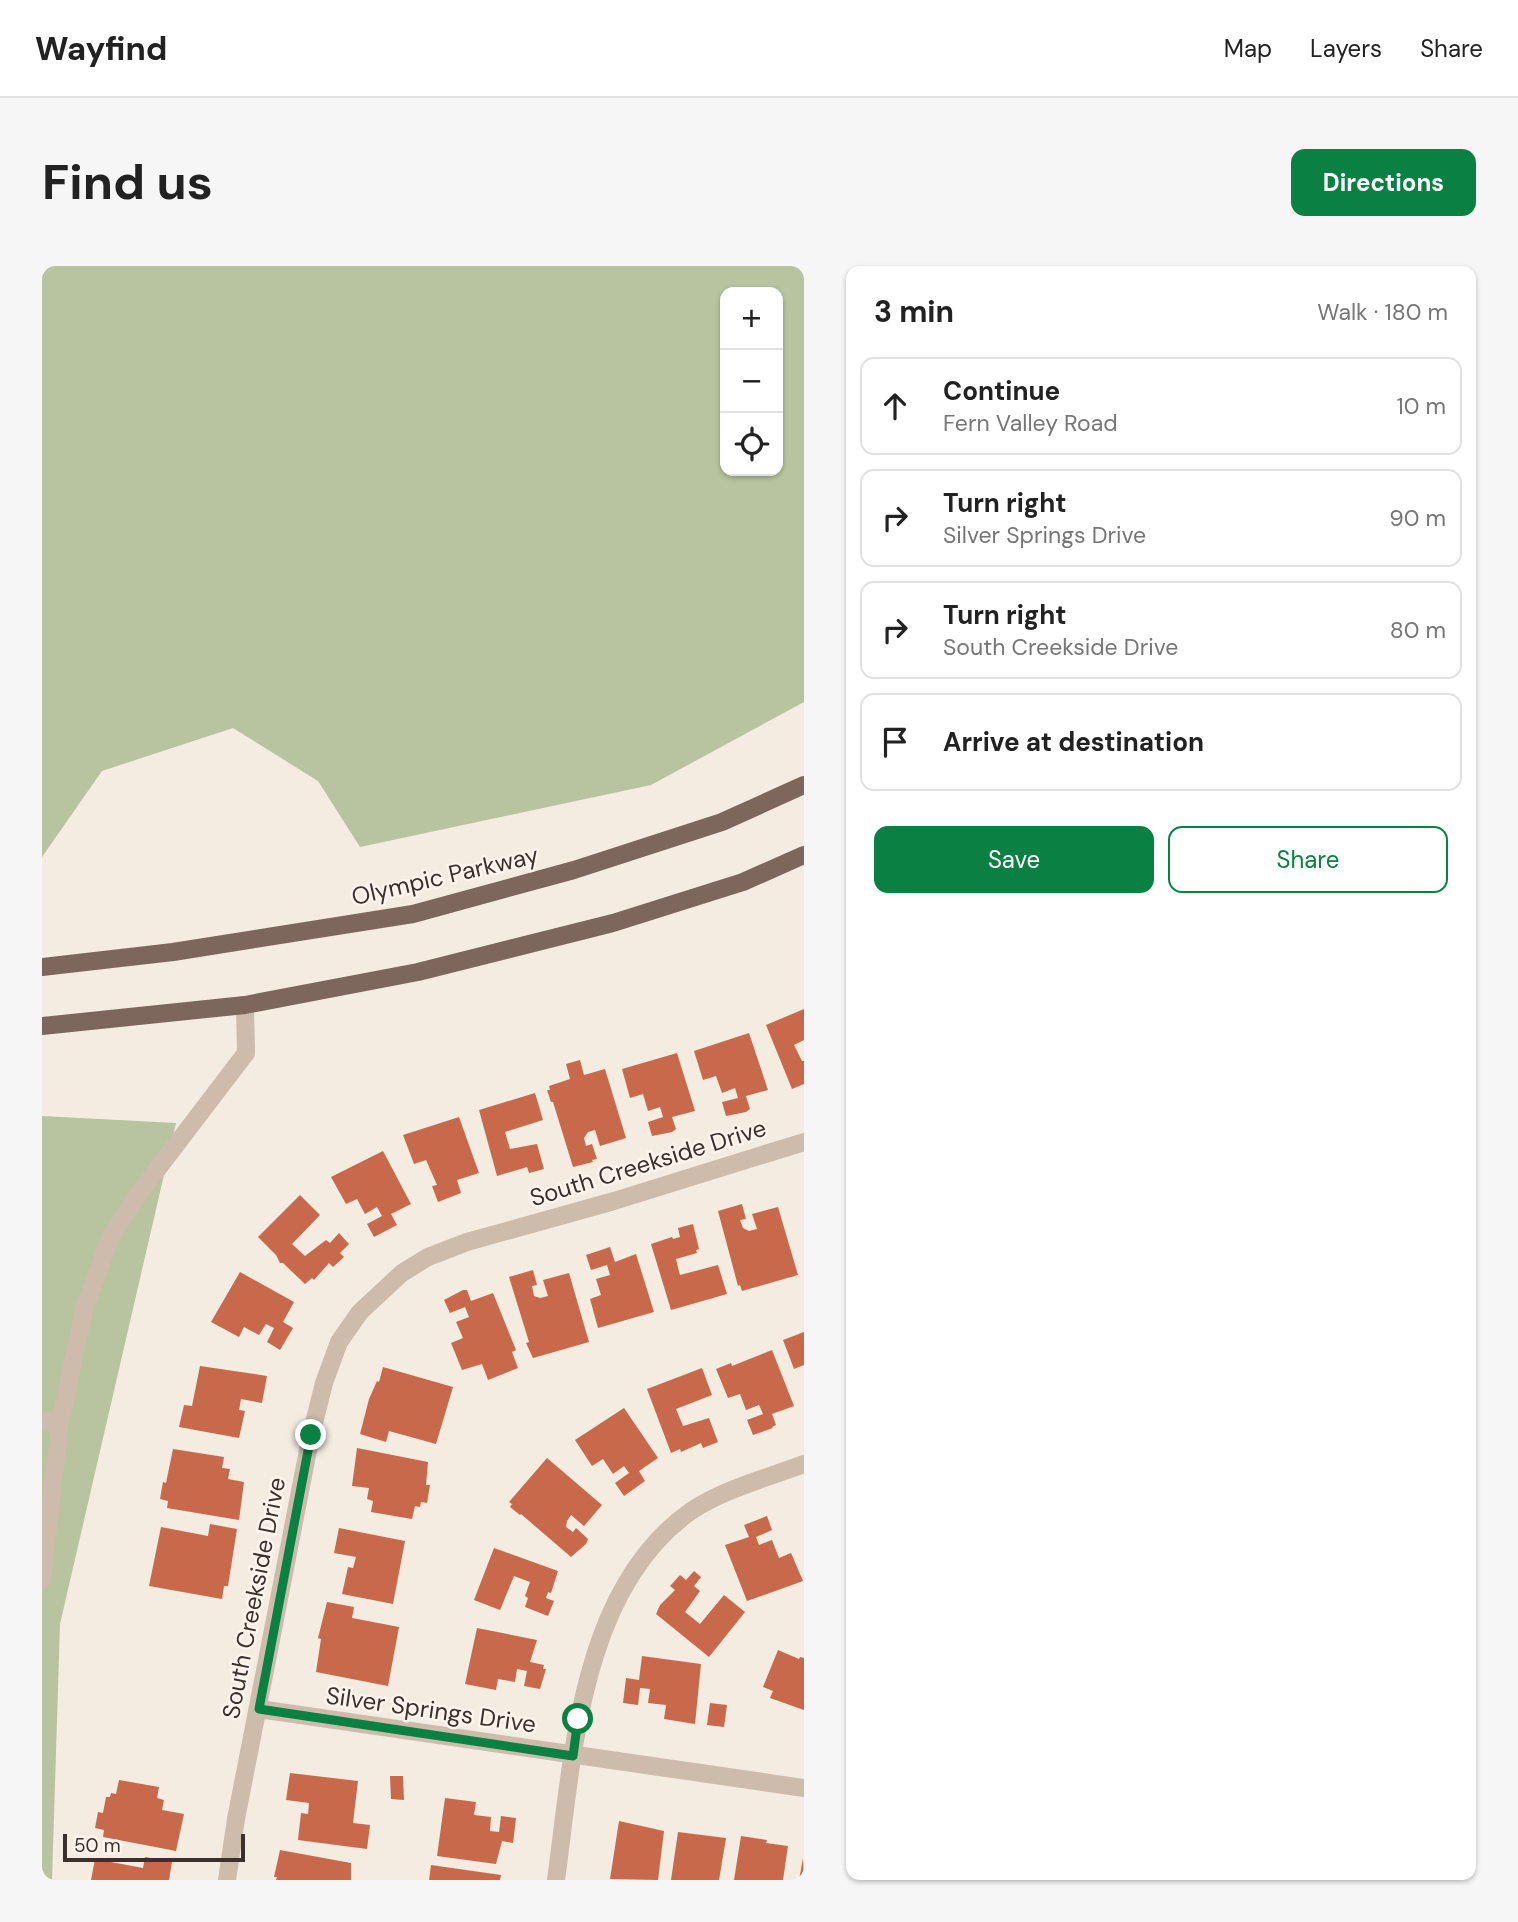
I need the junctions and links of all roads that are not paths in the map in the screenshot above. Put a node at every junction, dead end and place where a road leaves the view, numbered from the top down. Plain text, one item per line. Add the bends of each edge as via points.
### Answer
1 (804, 785) edge
2 (804, 855) edge
3 (42, 967) edge
4 (245, 1005) junction
5 (42, 1026) edge
6 (804, 1142) edge
7 (51, 1422) edge
8 (804, 1464) edge
9 (42, 1580) edge
10 (259, 1709) junction
11 (573, 1756) junction
12 (804, 1788) edge
13 (227, 1880) edge
14 (556, 1880) edge

1 - 3 main road, Olympic Parkway via 722,822 574,870 413,914 173,952
2 - 4 main road via 743,882 613,923 418,972
4 - 5 main road
4 - 7 street via 246,1053 111,1236
6 - 10 street, South Creekside Drive via 467,1242 402,1273 360,1312 340,1342 324,1382
7 - 9 street
8 - 11 street via 692,1510 642,1557 610,1614 578,1719
10 - 11 street, Silver Springs Drive
10 - 13 street, South Creekside Drive
11 - 12 street, Silver Springs Drive
11 - 14 street

